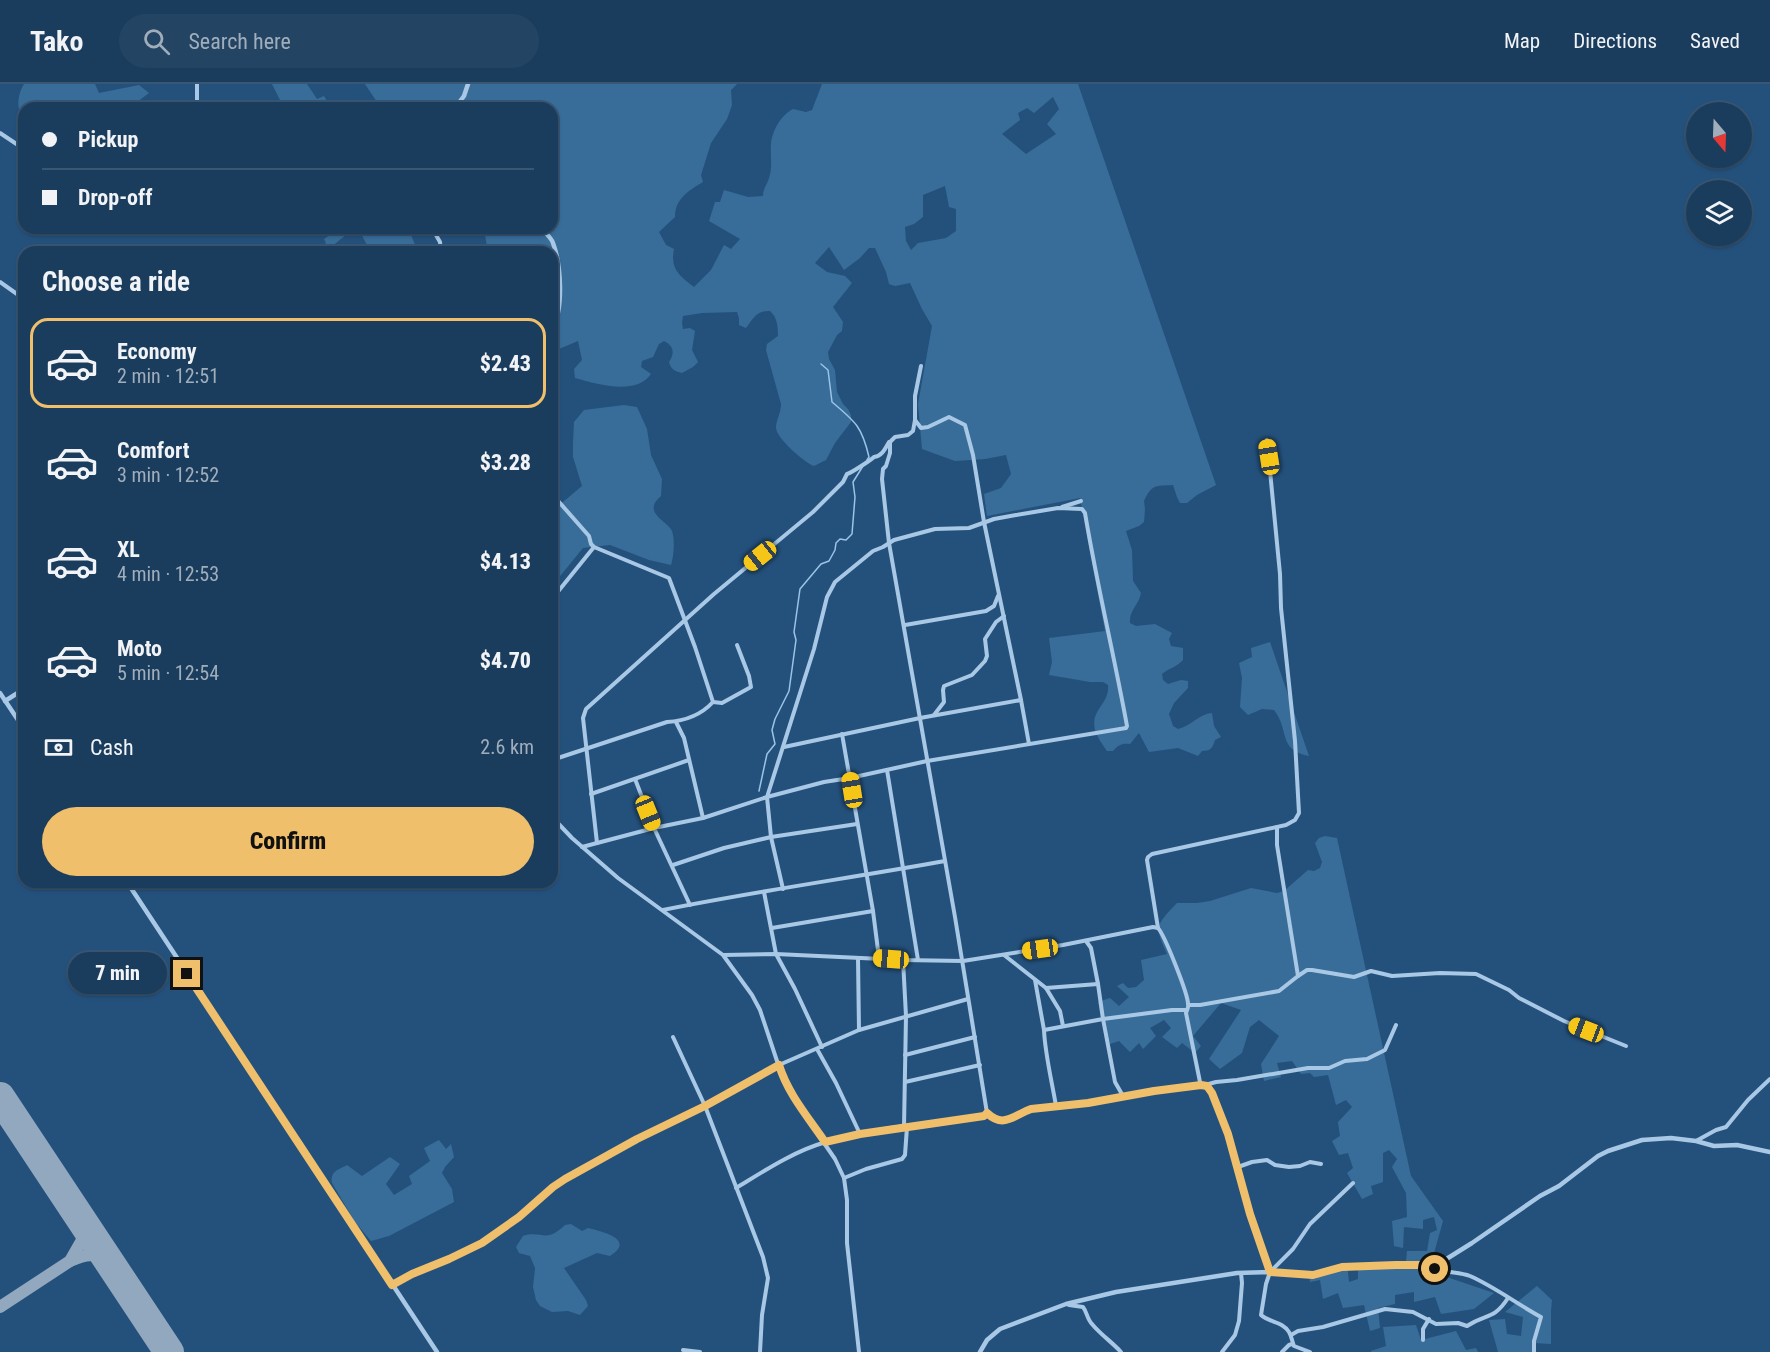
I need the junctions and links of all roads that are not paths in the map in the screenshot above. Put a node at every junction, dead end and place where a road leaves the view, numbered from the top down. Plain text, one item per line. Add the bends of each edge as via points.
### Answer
1 (197, 84) edge
2 (468, 84) edge
3 (197, 102) edge
4 (460, 102) edge
5 (0, 133) edge
6 (18, 145) edge
7 (558, 264) edge
8 (1, 285) edge
9 (18, 296) edge
10 (558, 303) edge
11 (921, 366) dead end
12 (915, 420) junction
13 (1267, 440) dead end
14 (890, 442) junction
15 (558, 501) edge
16 (1081, 501) dead end
17 (1058, 508) junction
18 (984, 522) junction
19 (889, 543) junction
20 (594, 547) junction
21 (998, 590) junction
22 (558, 592) edge
23 (1004, 616) junction
24 (684, 621) junction
25 (905, 625) junction
26 (737, 645) dead end
27 (0, 693) edge
28 (18, 693) edge
29 (1021, 700) junction
30 (5, 701) junction
31 (713, 702) junction
32 (933, 716) junction
33 (920, 718) junction
34 (18, 720) edge
35 (676, 722) junction
36 (842, 735) junction
37 (1029, 744) junction
38 (783, 748) junction
39 (586, 749) junction
40 (558, 758) edge
41 (689, 760) junction
42 (927, 761) junction
43 (887, 770) junction
44 (850, 778) junction
45 (635, 779) junction
46 (591, 794) junction
47 (767, 797) junction
48 (703, 818) junction
49 (558, 823) edge
50 (857, 824) junction
51 (654, 828) junction
52 (1277, 828) junction
53 (771, 837) junction
54 (597, 843) junction
55 (582, 847) junction
56 (945, 861) junction
57 (673, 865) junction
58 (903, 869) junction
59 (866, 873) junction
60 (131, 888) edge
61 (783, 889) junction
62 (765, 892) junction
63 (690, 905) junction
64 (663, 911) junction
65 (873, 911) junction
66 (772, 928) junction
67 (1158, 928) junction
68 (1085, 941) junction
69 (776, 954) junction
70 (1003, 954) junction
71 (723, 955) junction
72 (858, 958) junction
73 (879, 958) junction
74 (903, 960) junction
75 (918, 960) junction
76 (963, 961) junction
77 (1298, 976) junction
78 (1035, 980) junction
79 (1098, 984) junction
80 (1046, 988) junction
81 (968, 999) junction
82 (1189, 1005) junction
83 (1186, 1010) junction
84 (906, 1016) junction
85 (1103, 1019) junction
86 (1396, 1025) dead end
87 (1063, 1026) junction
88 (858, 1030) junction
89 (1044, 1030) junction
90 (673, 1037) dead end
91 (975, 1037) junction
92 (1626, 1046) dead end
93 (822, 1047) junction
94 (817, 1049) junction
95 (906, 1055) junction
96 (779, 1065) junction
97 (980, 1065) junction
98 (1770, 1079) edge
99 (905, 1082) junction
100 (1202, 1085) junction
101 (1123, 1096) junction
102 (705, 1106) junction
103 (1056, 1106) junction
104 (987, 1113) junction
105 (906, 1127) junction
106 (860, 1134) junction
107 (1696, 1141) junction
108 (825, 1142) junction
109 (1770, 1152) edge
110 (1321, 1164) dead end
111 (1238, 1167) junction
112 (844, 1178) junction
113 (1353, 1183) dead end
114 (736, 1188) junction
115 (1429, 1265) junction
116 (1270, 1272) junction
117 (1241, 1273) junction
118 (392, 1285) junction
119 (1508, 1298) junction
120 (1066, 1304) junction
121 (1429, 1319) junction
122 (1291, 1335) junction
123 (1423, 1340) dead end
124 (1229, 1344) junction
125 (1292, 1344) junction
126 (683, 1350) dead end
127 (437, 1352) edge
128 (700, 1352) edge
129 (760, 1352) edge
130 (859, 1352) edge
131 (980, 1352) edge
132 (1121, 1352) edge
133 (1222, 1352) edge
134 (1232, 1352) edge
135 (1282, 1352) edge
136 (1310, 1352) edge
137 (1534, 1352) edge

1 - 3 street
2 - 4 street
5 - 6 street
7 - 10 street
8 - 9 street
11 - 12 street
12 - 14 street via 908,435
12 - 18 street via 921,428 949,417 965,425
13 - 52 street via 1300,807 1295,820
14 - 19 street via 882,479
14 - 24 street via 883,452 847,474 813,512
15 - 20 street
16 - 17 street
17 - 18 street
17 - 37 street via 1082,509 1085,513 1127,726
18 - 19 street via 969,528 935,529
18 - 21 street
19 - 25 street
19 - 38 street via 873,551 830,589
20 - 22 street
20 - 24 street via 669,578
21 - 23 street
21 - 25 street via 998,599 986,611
23 - 29 street
23 - 32 street via 985,639 985,661 972,675 944,686 944,702
24 - 31 street
24 - 39 street via 586,709
25 - 33 street
26 - 31 street via 751,687 722,703
27 - 30 street
28 - 30 street
29 - 32 street
29 - 37 street
30 - 34 street
31 - 35 street via 702,712
32 - 33 street
33 - 36 street
33 - 42 street
35 - 39 street
35 - 41 street
36 - 38 street
36 - 44 street
37 - 42 street
38 - 47 street
39 - 40 street
39 - 46 street
41 - 45 street
41 - 48 street
42 - 43 street
42 - 56 street
43 - 44 street
43 - 58 street
44 - 47 street
44 - 50 street
45 - 46 street
45 - 51 street
46 - 54 street
47 - 48 street
47 - 53 street
48 - 51 street
49 - 55 street
50 - 53 street
50 - 59 street
51 - 54 street
51 - 57 street
52 - 67 street via 1148,856
52 - 77 street
53 - 57 street
53 - 61 street
54 - 55 street
55 - 64 street
56 - 58 street
56 - 76 street
57 - 63 street
58 - 59 street
58 - 75 street
59 - 61 street
59 - 65 street
60 - 118 street
61 - 62 street
62 - 63 street
62 - 66 street
63 - 64 street
64 - 71 street
65 - 66 street
65 - 73 street
66 - 69 street
67 - 68 street
67 - 82 street
68 - 70 street
68 - 79 street via 1091,948
69 - 71 street
69 - 72 street
69 - 93 street
70 - 76 street
70 - 78 street
71 - 96 street via 752,995
72 - 73 street
72 - 88 street
73 - 74 street
74 - 75 street
74 - 84 street
75 - 76 street
76 - 81 street
77 - 82 street via 1279,991
77 - 92 street via 1307,970 1354,977 1371,970 1392,976 1476,974 1564,1021
78 - 80 street
78 - 89 street
79 - 80 street
79 - 85 street
80 - 87 street via 1060,1011
81 - 84 street
81 - 91 street
82 - 83 street
83 - 85 street
83 - 100 street
84 - 88 street
84 - 95 street
85 - 87 street
85 - 101 street via 1115,1082
86 - 100 street via 1385,1050 1367,1059
87 - 89 street
88 - 93 street
89 - 103 street
90 - 102 street
91 - 95 street
91 - 97 street
93 - 94 street
94 - 96 street
94 - 106 street
95 - 99 street
96 - 102 street
96 - 108 street via 802,1111
97 - 99 street
97 - 104 street
98 - 107 street via 1726,1127
99 - 105 street
100 - 101 street
100 - 111 street via 1212,1093
101 - 103 street
102 - 114 street
102 - 118 street via 565,1179 482,1243
103 - 104 street via 1023,1111 1013,1119 1000,1121
104 - 105 street
105 - 106 street
105 - 112 street via 902,1159
106 - 108 street
107 - 109 street
107 - 115 street via 1642,1140 1604,1152 1472,1243
108 - 112 street
108 - 114 street
110 - 111 street via 1310,1162 1289,1167 1267,1161
111 - 116 street
112 - 130 street
113 - 116 street via 1310,1224
114 - 129 street via 768,1275
115 - 116 street via 1342,1267 1313,1275
115 - 119 street via 1467,1275
116 - 117 street
116 - 122 street via 1261,1315 1281,1323
117 - 120 street via 1116,1292
117 - 124 street via 1239,1321
118 - 127 street
119 - 121 street via 1496,1313 1467,1326 1436,1324
119 - 137 street via 1541,1317
120 - 131 street via 1000,1329
120 - 132 street via 1083,1307 1093,1326
121 - 122 street via 1413,1312 1385,1309
121 - 123 street via 1423,1329
122 - 125 street
124 - 133 street
124 - 134 street
125 - 135 street
125 - 136 street
126 - 128 street

